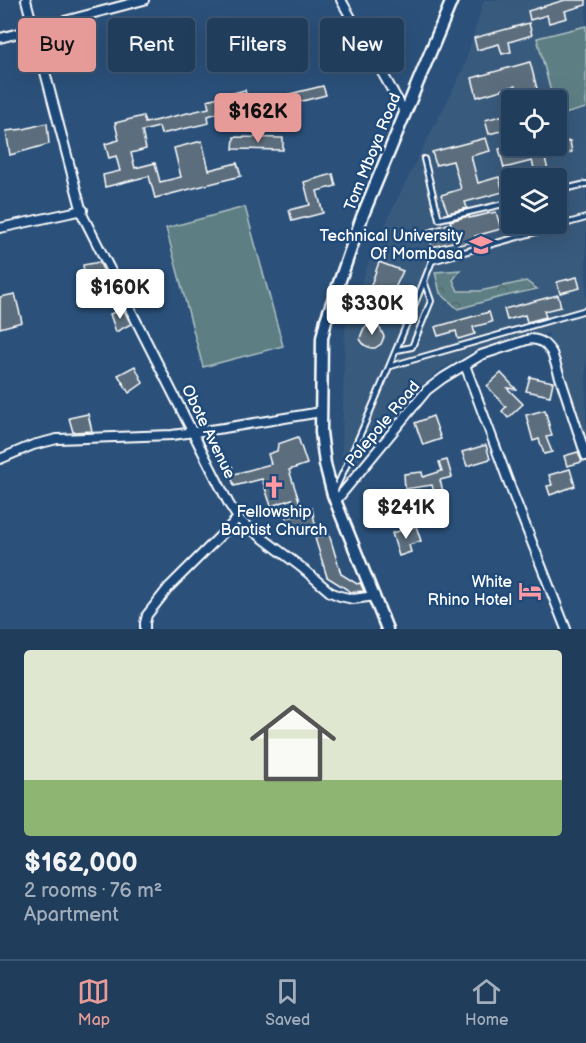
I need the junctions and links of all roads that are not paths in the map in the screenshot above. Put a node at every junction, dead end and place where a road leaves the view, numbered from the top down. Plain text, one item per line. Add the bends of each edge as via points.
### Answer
1 (26, 0) edge
2 (144, 0) edge
3 (341, 0) edge
4 (452, 0) edge
5 (30, 18) edge
6 (77, 18) edge
7 (18, 34) edge
8 (0, 38) edge
9 (44, 72) edge
10 (405, 113) junction
11 (424, 159) dead end
12 (586, 184) edge
13 (567, 188) edge
14 (501, 205) edge
15 (82, 210) junction
16 (586, 218) edge
17 (0, 228) edge
18 (424, 281) junction
19 (586, 310) edge
20 (396, 351) junction
21 (465, 365) junction
22 (390, 366) junction
23 (321, 411) junction
24 (194, 433) junction
25 (586, 456) edge
26 (0, 459) edge
27 (334, 498) junction
28 (238, 518) junction
29 (375, 596) junction
30 (146, 629) edge
31 (387, 629) edge
32 (566, 629) edge

1 - 5 street, Obote Avenue
2 - 6 street
3 - 10 street
4 - 10 main road, Tom Mboya Road
7 - 8 street
9 - 15 street, Obote Avenue
10 - 23 main road, Tom Mboya Road via 362,217 326,320 322,338
11 - 14 lane via 439,219
12 - 13 lane
15 - 17 street
15 - 24 street, Obote Avenue
16 - 18 lane via 432,261
18 - 20 lane
18 - 20 lane via 431,301 412,346
19 - 22 lane
20 - 22 lane
21 - 25 street, Polepole Road via 530,339 545,344 552,353
21 - 27 street, Polepole Road via 428,390
21 - 32 street
22 - 27 lane
23 - 24 street
23 - 27 main road, Tom Mboya Road via 325,464
24 - 26 street via 57,439
24 - 28 street, Obote Avenue
27 - 29 main road, Tom Mboya Road
28 - 29 street, Obote Avenue via 330,592 352,599
28 - 30 street via 169,587 147,615
29 - 31 main road, Tom Mboya Road

